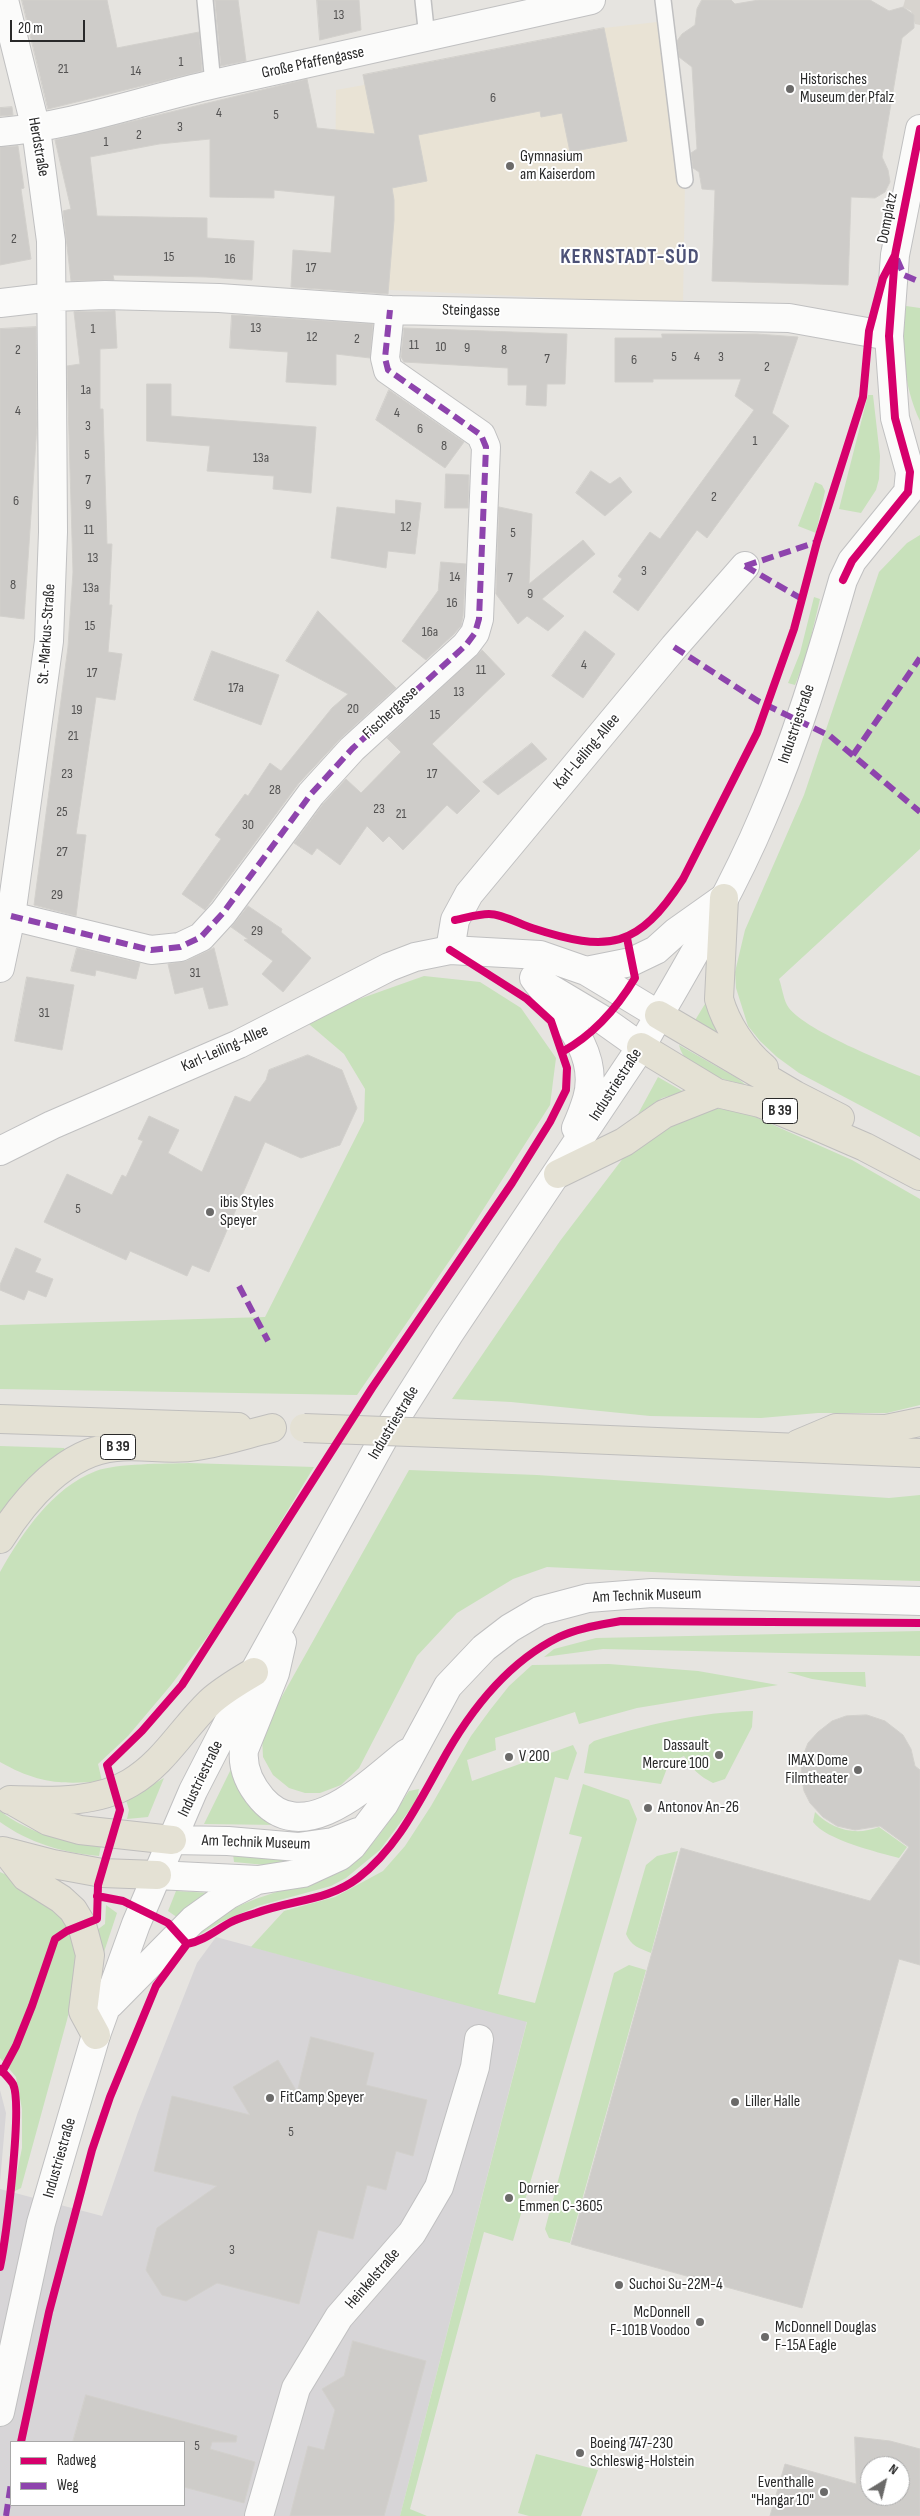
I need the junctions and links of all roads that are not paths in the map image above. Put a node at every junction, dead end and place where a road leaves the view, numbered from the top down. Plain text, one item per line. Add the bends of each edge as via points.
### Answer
1 (4, 0) edge
2 (205, 0) edge
3 (423, 0) edge
4 (591, 0) edge
5 (663, 0) edge
6 (427, 38) junction
7 (213, 84) junction
8 (36, 129) junction
9 (920, 129) edge
10 (0, 132) edge
11 (685, 180) dead end
12 (52, 297) junction
13 (0, 303) edge
14 (390, 310) junction
15 (889, 336) junction
16 (914, 492) edge
17 (745, 566) dead end
18 (724, 898) junction
19 (6, 930) edge
20 (450, 950) junction
21 (480, 953) junction
22 (0, 968) edge
23 (586, 971) junction
24 (534, 978) junction
25 (659, 1015) junction
26 (641, 1047) junction
27 (717, 1093) junction
28 (795, 1095) junction
29 (0, 1151) edge
30 (920, 1159) edge
31 (558, 1174) junction
32 (920, 1176) edge
33 (0, 1419) edge
34 (920, 1422) edge
35 (272, 1428) junction
36 (790, 1447) junction
37 (920, 1452) edge
38 (0, 1539) edge
39 (920, 1601) edge
40 (283, 1622) junction
41 (254, 1672) junction
42 (416, 1746) junction
43 (5, 1796) edge
44 (366, 1828) junction
45 (172, 1840) junction
46 (4, 1851) edge
47 (158, 1875) junction
48 (258, 1880) junction
49 (105, 2009) junction
50 (96, 2035) junction
51 (479, 2039) dead end
52 (0, 2412) edge
53 (259, 2516) edge

1 - 8 street, Herdstraße
2 - 7 lane
3 - 6 lane
4 - 6 street, Große Pfaffengasse
5 - 11 lane
6 - 7 street, Große Pfaffengasse
7 - 8 street, Große Pfaffengasse
8 - 10 street, Große Pfaffengasse
8 - 12 street, Herdstraße via 50,241
9 - 15 street, Domplatz via 894,255
12 - 13 street, Steingasse
12 - 14 street, Steingasse via 219,298
12 - 19 street, St.-Markus-Straße via 53,522 49,641
14 - 15 street, Steingasse via 789,318
14 - 19 street, Fischergasse via 385,358 388,370 481,435 486,447 479,612 475,633 459,652 352,749 311,794 224,913 201,937 180,947 151,950
15 - 16 street, Domplatz via 895,418
16 - 18 street, Industriestraße via 852,561 843,580 789,752 763,818
17 - 20 street, Karl-Leiling-Allee via 674,646 469,894 455,920
18 - 23 street via 656,950 632,962
18 - 25 street, Industriestraße
18 - 28 main road via 718,976 718,999 723,1013 758,1063
19 - 22 street, St.-Markus-Straße
20 - 21 street, Karl-Leiling-Allee
20 - 29 street, Karl-Leiling-Allee via 415,957 389,967 239,1044
21 - 23 street, Karl-Leiling-Allee via 540,955
21 - 24 street, Karl-Leiling-Allee
23 - 25 street, Karl-Leiling-Allee
24 - 26 street, Karl-Leiling-Allee
24 - 31 street via 582,1041 589,1070 588,1098
25 - 26 street, Industriestraße
25 - 28 main road
26 - 27 main road, B 39
26 - 31 street, Industriestraße
27 - 31 main road via 664,1114 624,1142
27 - 32 main road, B 39 via 760,1103 812,1124 865,1146
28 - 30 main road
31 - 40 street, Industriestraße via 387,1432
33 - 35 main road, B 39
34 - 36 main road, B 39 via 886,1429 836,1428
35 - 36 main road, B 39, bridge
35 - 38 main road, B 39 via 196,1446 116,1446 85,1455 50,1478 13,1518
36 - 37 main road, B 39
39 - 42 street, Am Technik Museum via 652,1593 588,1598 539,1611 484,1648 463,1670 440,1700
40 - 41 street, Industriestraße
40 - 42 street via 275,1673 246,1741 243,1759 248,1780 265,1802 293,1818 318,1814 340,1804
41 - 43 main road via 211,1702 154,1765 129,1784 75,1800
41 - 45 street, Industriestraße
42 - 44 street, Am Technik Museum
43 - 45 main road via 48,1820 80,1830
44 - 45 street, Am Technik Museum via 333,1842 298,1847
44 - 48 street, Am Technik Museum via 352,1846 330,1862 303,1872
45 - 47 street, Industriestraße
46 - 47 main road via 102,1873
46 - 50 main road via 26,1877 73,1910 82,1925 90,1955 83,2011
47 - 48 street, Am Technik Museum
47 - 49 street, Industriestraße
48 - 49 street via 228,1895 193,1920
49 - 50 street, Industriestraße
50 - 52 street, Industriestraße via 41,2223
51 - 53 street, Heinkelstraße via 475,2067 439,2187 412,2233 340,2317 296,2388

